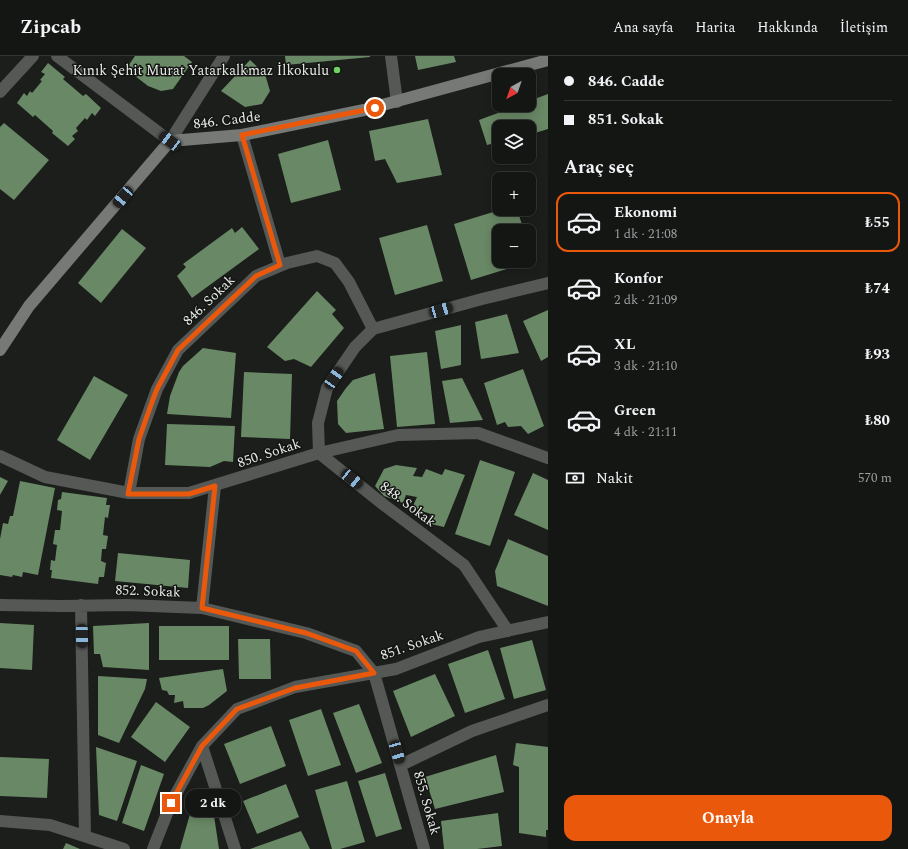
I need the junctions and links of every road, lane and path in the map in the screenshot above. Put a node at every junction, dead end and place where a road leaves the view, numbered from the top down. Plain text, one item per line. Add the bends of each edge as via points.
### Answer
1 (32, 56) edge
2 (57, 56) edge
3 (224, 56) edge
4 (391, 56) edge
5 (548, 60) edge
6 (0, 92) edge
7 (397, 102) junction
8 (242, 135) junction
9 (170, 141) junction
10 (280, 265) junction
11 (548, 283) edge
12 (373, 329) junction
13 (0, 350) edge
14 (319, 453) junction
15 (0, 456) edge
16 (548, 458) edge
17 (215, 486) junction
18 (128, 494) junction
19 (0, 605) edge
20 (81, 606) junction
21 (202, 608) junction
22 (548, 622) edge
23 (508, 631) junction
24 (374, 673) junction
25 (548, 705) edge
26 (202, 746) junction
27 (400, 765) junction
28 (0, 821) edge
29 (85, 836) junction
30 (421, 848) edge
31 (124, 849) edge
32 (153, 849) edge
33 (235, 849) edge

1 - 6 street
2 - 9 street
3 - 9 street
4 - 7 street
5 - 7 street, 846. Cadde
7 - 8 street, 846. Cadde
8 - 9 street, 846. Cadde
8 - 10 street
9 - 13 street via 29,306
10 - 12 street, 846. Sokak via 317,256 335,263 349,282
10 - 18 street, 846. Sokak via 256,276 178,350 157,389 139,439
11 - 12 street
12 - 14 street via 355,347 327,388 318,423
14 - 16 street, 850. Sokak via 398,436 478,433
14 - 17 street, 850. Sokak
14 - 23 street, 848. Sokak via 464,565
15 - 18 street, 850. Sokak via 45,477
17 - 18 street, 850. Sokak via 189,494
17 - 21 street
19 - 20 street, 852. Sokak
20 - 21 street, 852. Sokak
20 - 29 street
21 - 24 street, 852. Sokak via 306,633 356,651
22 - 23 street, 851. Sokak
23 - 24 street, 851. Sokak via 479,637 396,669
24 - 26 street, 851. Sokak via 295,688 237,709
24 - 27 street, 855. Sokak
25 - 27 street via 472,731
26 - 32 street, 851. Sokak via 171,803
26 - 33 street
27 - 30 street, 855. Sokak
28 - 29 street via 50,825
29 - 31 street

